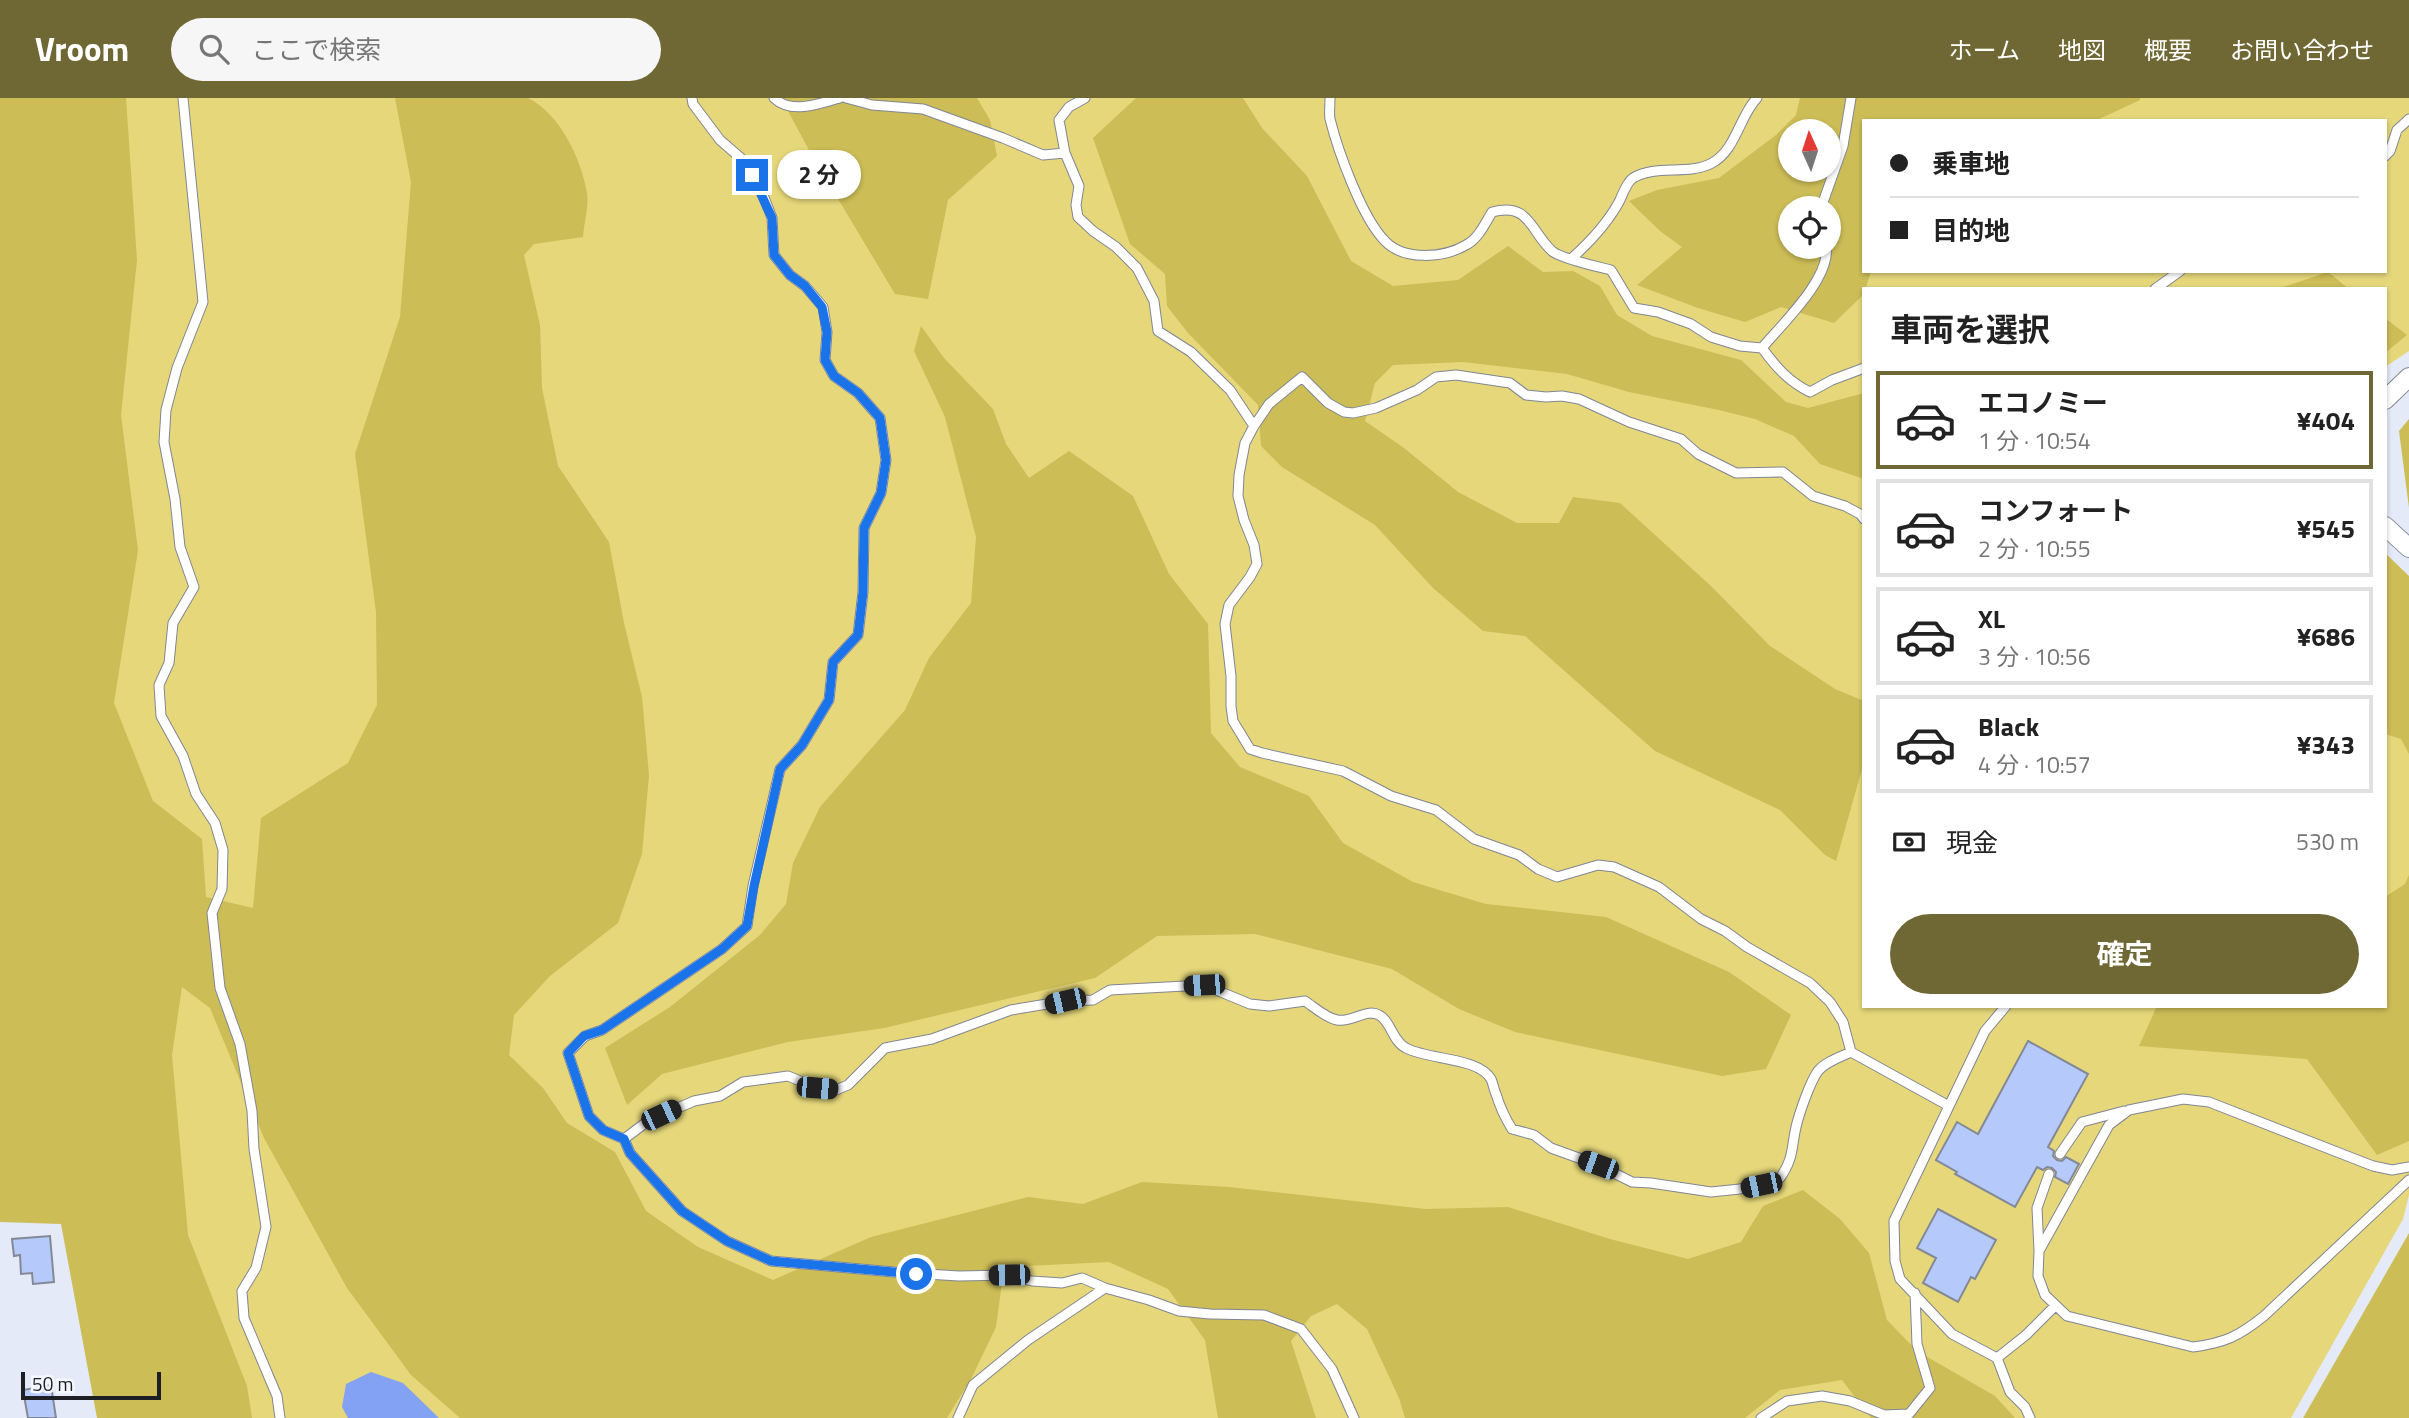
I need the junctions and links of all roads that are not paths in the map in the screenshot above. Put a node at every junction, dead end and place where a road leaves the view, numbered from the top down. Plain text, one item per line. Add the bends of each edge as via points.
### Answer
1 (183, 98) edge
2 (692, 98) edge
3 (774, 98) edge
4 (840, 98) edge
5 (846, 98) edge
6 (1085, 98) edge
7 (1330, 98) edge
8 (1757, 98) edge
9 (1851, 98) edge
10 (2409, 119) edge
11 (1065, 153) junction
12 (2387, 154) edge
13 (1825, 196) edge
14 (1572, 258) junction
15 (1826, 259) edge
16 (2177, 273) edge
17 (2158, 287) edge
18 (1762, 348) junction
19 (1862, 369) edge
20 (2409, 377) edge
21 (2387, 398) edge
22 (1254, 426) junction
23 (1862, 516) edge
24 (2387, 528) edge
25 (2409, 548) edge
26 (2004, 1008) edge
27 (1851, 1052) junction
28 (1949, 1106) junction
29 (2129, 1110) junction
30 (624, 1139) junction
31 (2060, 1154) dead end
32 (2409, 1167) edge
33 (2049, 1174) dead end
34 (2409, 1180) edge
35 (2039, 1251) junction
36 (1105, 1288) junction
37 (1915, 1293) junction
38 (2055, 1306) junction
39 (1997, 1358) junction
40 (280, 1418) edge
41 (958, 1418) edge
42 (1354, 1418) edge
43 (1761, 1418) edge
44 (2030, 1418) edge

1 - 40 lane via 203,302 177,368 166,410 164,442 180,547 194,587 173,623 169,663 159,685 160,716 215,823 223,850 222,888 212,913 220,988 240,1044 266,1227 256,1268 242,1291 244,1318 277,1396
2 - 30 lane via 720,140 743,160 761,190 772,218 774,255 822,307 827,332 825,360 834,376 858,393 880,418 886,460 881,493 864,528 858,635 833,662 829,700 802,745 780,769 747,926 688,972 602,1030 584,1036 568,1053 589,1116 603,1130
3 - 4 lane via 798,108
5 - 11 lane via 923,109 1043,155
6 - 11 lane via 1059,120
7 - 14 lane via 1330,118 1353,184 1386,242 1402,252 1423,256 1446,253 1467,245 1492,212 1507,208 1526,217 1553,253
8 - 14 lane via 1731,145 1712,163 1647,172 1630,179 1594,239
9 - 13 lane via 1843,146
10 - 12 lane via 2397,130
11 - 22 lane via 1079,186 1078,217 1137,268 1154,301 1158,331 1191,352 1230,390
14 - 18 lane via 1611,270 1634,308 1691,324 1711,337
15 - 18 lane via 1815,285
16 - 17 lane
18 - 19 lane via 1779,371 1810,392
20 - 21 street
22 - 23 lane via 1269,404 1302,377 1328,403 1353,413 1376,408 1436,377 1487,379 1510,383 1525,396 1579,399 1681,439 1698,454 1735,473 1783,472 1813,496
22 - 27 lane via 1245,443 1238,496 1257,564 1229,605 1225,624 1233,721 1250,748 1343,771 1391,796 1436,810 1474,839 1509,850 1557,877 1598,865 1614,867 1659,887 1701,919 1810,983 1843,1022
24 - 25 street
26 - 28 lane via 1985,1031
27 - 28 lane
27 - 30 lane via 1818,1071 1801,1109 1790,1164 1780,1178 1711,1192 1632,1182 1512,1129 1491,1078 1481,1069 1402,1046 1377,1014 1336,1020 1305,1000 1250,1004 1204,985 1110,989 1093,1000 1011,1010 932,1039 885,1048 848,1085 836,1090 788,1076 743,1082 720,1096 694,1101 648,1121
28 - 37 lane via 1894,1221 1900,1279
29 - 31 lane via 2082,1122
29 - 32 lane via 2183,1099 2209,1102 2373,1166
29 - 35 lane via 2109,1125
30 - 36 lane via 630,1153 682,1211 727,1241 771,1261 907,1273 1009,1275 1032,1282 1082,1278
33 - 35 lane via 2037,1208
34 - 38 lane via 2264,1316 2241,1334 2213,1344 2193,1347 2129,1333 2067,1316
35 - 38 lane via 2038,1276
36 - 41 lane via 1028,1340 973,1385
36 - 42 lane via 1179,1311 1264,1315 1301,1329 1332,1369
37 - 39 lane via 1952,1334
37 - 43 lane via 1917,1344 1930,1388 1909,1413 1884,1415 1822,1396 1787,1401
38 - 39 lane
39 - 44 lane via 2010,1392

